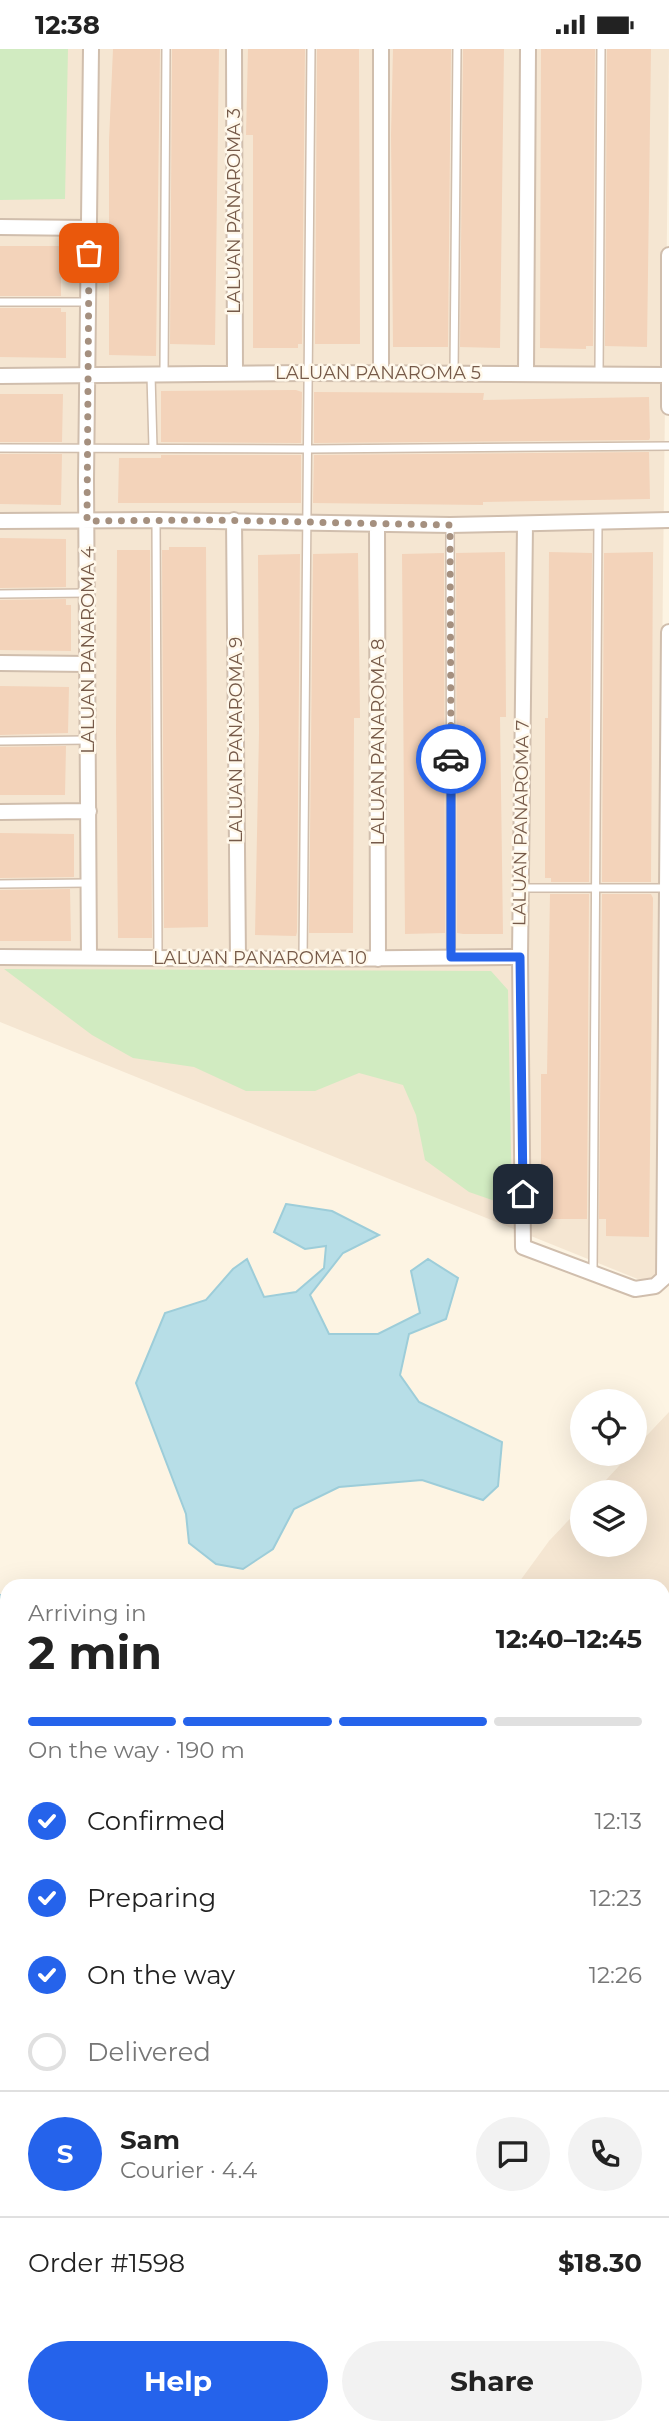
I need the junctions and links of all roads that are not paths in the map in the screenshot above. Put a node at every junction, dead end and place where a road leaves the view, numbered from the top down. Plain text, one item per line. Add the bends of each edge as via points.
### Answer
1 (91, 49) edge
2 (166, 49) edge
3 (234, 49) edge
4 (311, 49) edge
5 (381, 49) edge
6 (457, 49) edge
7 (528, 49) edge
8 (601, 49) edge
9 (0, 227) edge
10 (89, 228) junction
11 (669, 255) edge
12 (0, 302) edge
13 (89, 302) junction
14 (235, 373) junction
15 (310, 373) junction
16 (381, 373) junction
17 (454, 373) junction
18 (526, 373) junction
19 (599, 374) junction
20 (158, 375) junction
21 (668, 375) edge
22 (0, 376) edge
23 (88, 376) junction
24 (669, 407) edge
25 (669, 446) edge
26 (0, 448) edge
27 (88, 448) junction
28 (153, 448) junction
29 (309, 449) junction
30 (156, 520) junction
31 (234, 520) junction
32 (669, 520) edge
33 (0, 521) edge
34 (87, 521) junction
35 (598, 521) junction
36 (309, 523) junction
37 (377, 524) junction
38 (450, 525) junction
39 (525, 525) junction
40 (88, 593) junction
41 (0, 594) edge
42 (669, 632) edge
43 (0, 663) edge
44 (87, 664) junction
45 (89, 740) junction
46 (0, 741) edge
47 (89, 811) junction
48 (0, 812) edge
49 (88, 883) junction
50 (0, 884) edge
51 (596, 887) junction
52 (521, 888) junction
53 (666, 888) junction
54 (0, 957) edge
55 (89, 957) junction
56 (158, 957) junction
57 (451, 957) junction
58 (520, 957) junction
59 (238, 959) junction
60 (303, 959) junction
61 (378, 959) junction
62 (593, 1273) junction

1 - 10 street, LALUAN PANAROMA 4
2 - 20 lane
3 - 14 street, LALUAN PANAROMA 3
4 - 15 lane
5 - 16 street
6 - 17 lane
7 - 18 street
8 - 19 lane
9 - 10 street
10 - 13 street, LALUAN PANAROMA 4
11 - 21 street
12 - 13 lane
13 - 23 street, LALUAN PANAROMA 4
14 - 15 street, LALUAN PANAROMA 5
14 - 20 street, LALUAN PANAROMA 5
15 - 16 street, LALUAN PANAROMA 5
15 - 29 lane
16 - 17 street, LALUAN PANAROMA 5
17 - 18 street, LALUAN PANAROMA 5
18 - 19 street, LALUAN PANAROMA 5
19 - 21 street, LALUAN PANAROMA 5
20 - 23 street, LALUAN PANAROMA 5
20 - 28 lane
21 - 24 street
22 - 23 street, LALUAN PANAROMA 5
23 - 27 street, LALUAN PANAROMA 4
25 - 29 lane
26 - 27 lane
27 - 28 lane
27 - 34 street, LALUAN PANAROMA 4
28 - 29 lane
29 - 36 lane
30 - 31 street
30 - 34 street
30 - 56 lane
31 - 36 street
31 - 59 street, LALUAN PANAROMA 9
32 - 35 street
33 - 34 street
34 - 40 street, LALUAN PANAROMA 4
35 - 39 street
35 - 51 lane
36 - 37 street
36 - 60 lane
37 - 38 street
37 - 61 street, LALUAN PANAROMA 8
38 - 39 street
38 - 57 lane
39 - 52 street, LALUAN PANAROMA 7
40 - 41 lane
40 - 44 street, LALUAN PANAROMA 4
42 - 53 street
43 - 44 street
44 - 45 street, LALUAN PANAROMA 4
45 - 46 lane
45 - 47 street, LALUAN PANAROMA 4
47 - 48 street
47 - 49 street, LALUAN PANAROMA 4
49 - 50 lane
49 - 55 street, LALUAN PANAROMA 4
51 - 52 lane
51 - 53 lane
51 - 62 lane
52 - 58 street, LALUAN PANAROMA 7
53 - 62 street via 664,1278 655,1286 635,1289
54 - 55 street, LALUAN PANAROMA 10
55 - 56 street, LALUAN PANAROMA 10
56 - 59 street, LALUAN PANAROMA 10
57 - 58 street, LALUAN PANAROMA 10
57 - 61 street, LALUAN PANAROMA 10
58 - 62 street, LALUAN PANAROMA 7 via 523,1247
59 - 60 street, LALUAN PANAROMA 10
60 - 61 street, LALUAN PANAROMA 10

